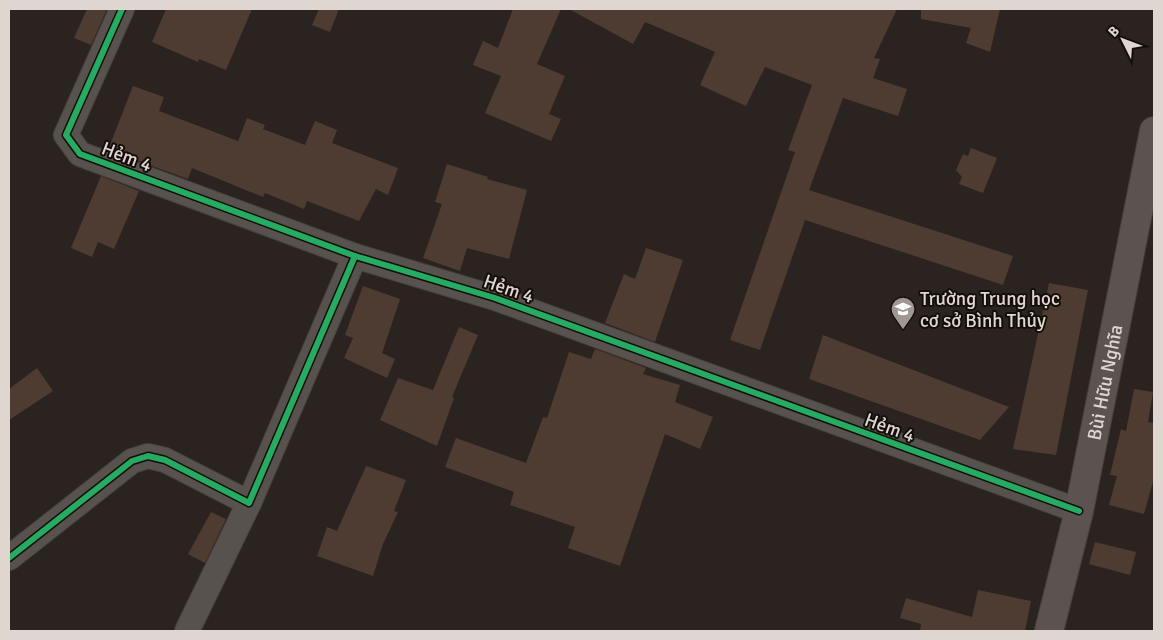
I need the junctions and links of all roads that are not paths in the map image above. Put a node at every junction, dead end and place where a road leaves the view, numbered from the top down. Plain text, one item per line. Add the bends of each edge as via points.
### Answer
1 (122, 9) edge
2 (1154, 130) edge
3 (355, 256) junction
4 (249, 503) junction
5 (1079, 511) junction
6 (9, 558) edge
7 (187, 631) edge
8 (1048, 631) edge

1 - 3 street, Hẻm 4 via 66,135 80,154
2 - 5 main road, Bùi Hữu Nghĩa
3 - 4 street
3 - 5 street, Hẻm 4 via 495,298
4 - 6 street via 166,460 148,456 132,461
4 - 7 street
5 - 8 main road, Bùi Hữu Nghĩa

